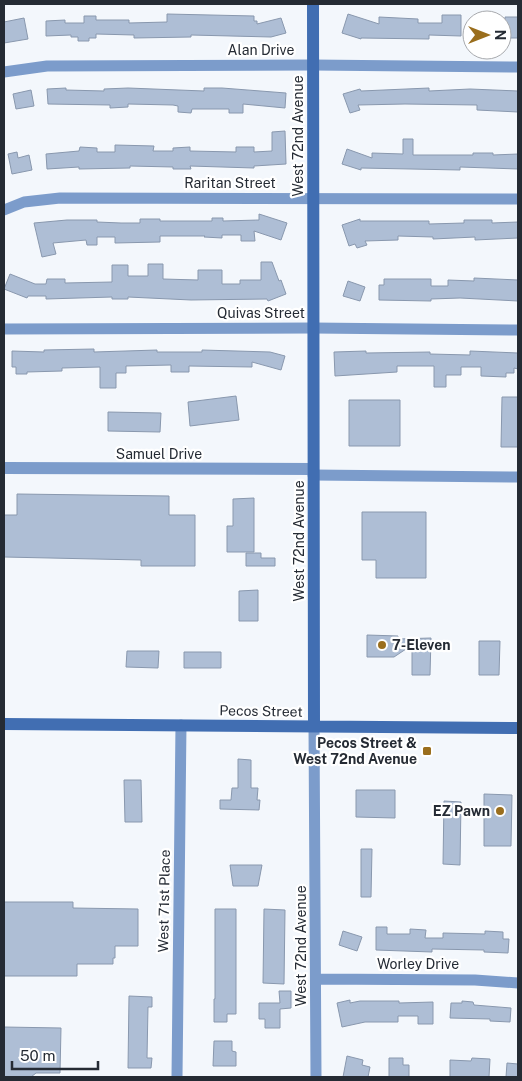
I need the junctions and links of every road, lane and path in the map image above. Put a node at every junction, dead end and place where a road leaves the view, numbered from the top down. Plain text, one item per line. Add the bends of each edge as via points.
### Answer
1 (313, 4) edge
2 (313, 65) junction
3 (518, 67) edge
4 (4, 72) edge
5 (313, 198) junction
6 (518, 199) edge
7 (4, 210) edge
8 (4, 328) edge
9 (313, 328) junction
10 (518, 330) edge
11 (4, 468) edge
12 (313, 472) junction
13 (518, 478) edge
14 (4, 724) edge
15 (181, 725) junction
16 (314, 726) junction
17 (518, 728) edge
18 (317, 979) junction
19 (518, 983) edge
20 (176, 1077) edge
21 (316, 1077) edge

1 - 2 main road, West 72nd Avenue
2 - 3 street, Alan Drive
2 - 4 street, Alan Drive via 47,66
2 - 5 main road, West 72nd Avenue
5 - 6 street, Raritan Street
5 - 7 street, Raritan Street via 60,198 24,202
5 - 9 main road, West 72nd Avenue
8 - 9 street, Quivas Street
9 - 10 street, Quivas Street
9 - 12 main road, West 72nd Avenue
11 - 12 street, Samuel Drive
12 - 13 street, Samuel Drive
12 - 16 main road, West 72nd Avenue
14 - 15 main road, Pecos Street
15 - 16 main road, Pecos Street
15 - 20 street, West 71st Place
16 - 17 main road, Pecos Street
16 - 18 street, West 72nd Avenue
18 - 19 street, Worley Drive
18 - 21 street, West 72nd Avenue

